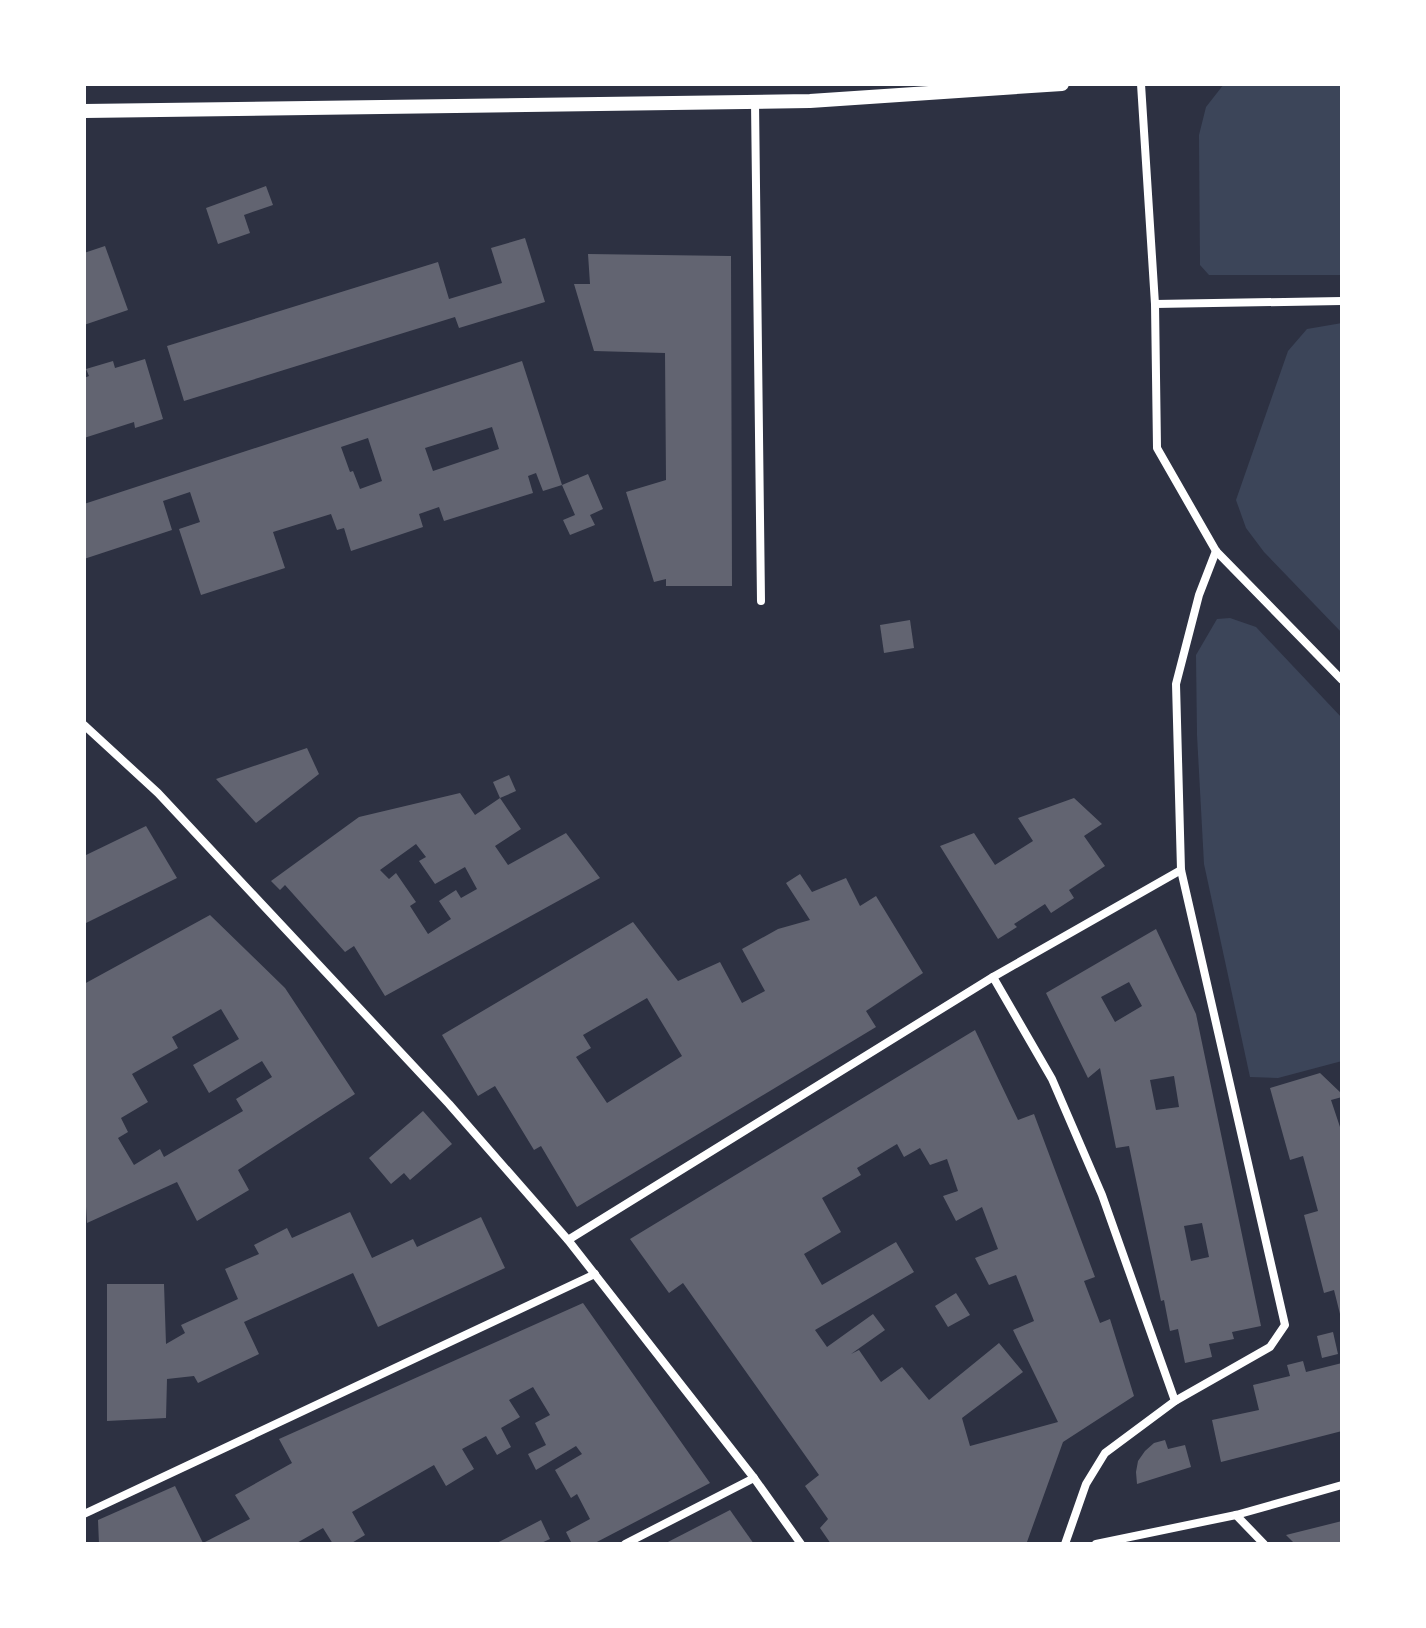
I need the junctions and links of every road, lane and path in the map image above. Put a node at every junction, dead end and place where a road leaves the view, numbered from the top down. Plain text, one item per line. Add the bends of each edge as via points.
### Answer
1 (1062, 84) edge
2 (1141, 84) edge
3 (755, 102) junction
4 (84, 111) edge
5 (1342, 301) edge
6 (1155, 304) junction
7 (1216, 551) junction
8 (761, 601) dead end
9 (1342, 680) edge
10 (84, 725) edge
11 (1181, 870) junction
12 (993, 977) junction
13 (568, 1240) junction
14 (595, 1274) junction
15 (1175, 1401) junction
16 (754, 1478) junction
17 (1342, 1485) edge
18 (84, 1514) edge
19 (1236, 1515) junction
20 (625, 1544) edge
21 (801, 1544) edge
22 (1065, 1544) edge
23 (1096, 1544) edge
24 (1264, 1544) edge

1 - 3 street
2 - 6 street
3 - 4 street
3 - 8 street
5 - 6 street
6 - 7 street via 1157,448
7 - 9 street
7 - 11 street via 1176,684
10 - 13 street via 158,793 449,1104
11 - 12 street
11 - 15 street via 1285,1325 1270,1347
12 - 13 street
12 - 15 street via 1059,1093 1102,1195
13 - 14 street
14 - 16 street
14 - 18 street
15 - 22 street via 1105,1453 1086,1484
16 - 20 street
16 - 21 street
17 - 19 street
19 - 23 street
19 - 24 street

